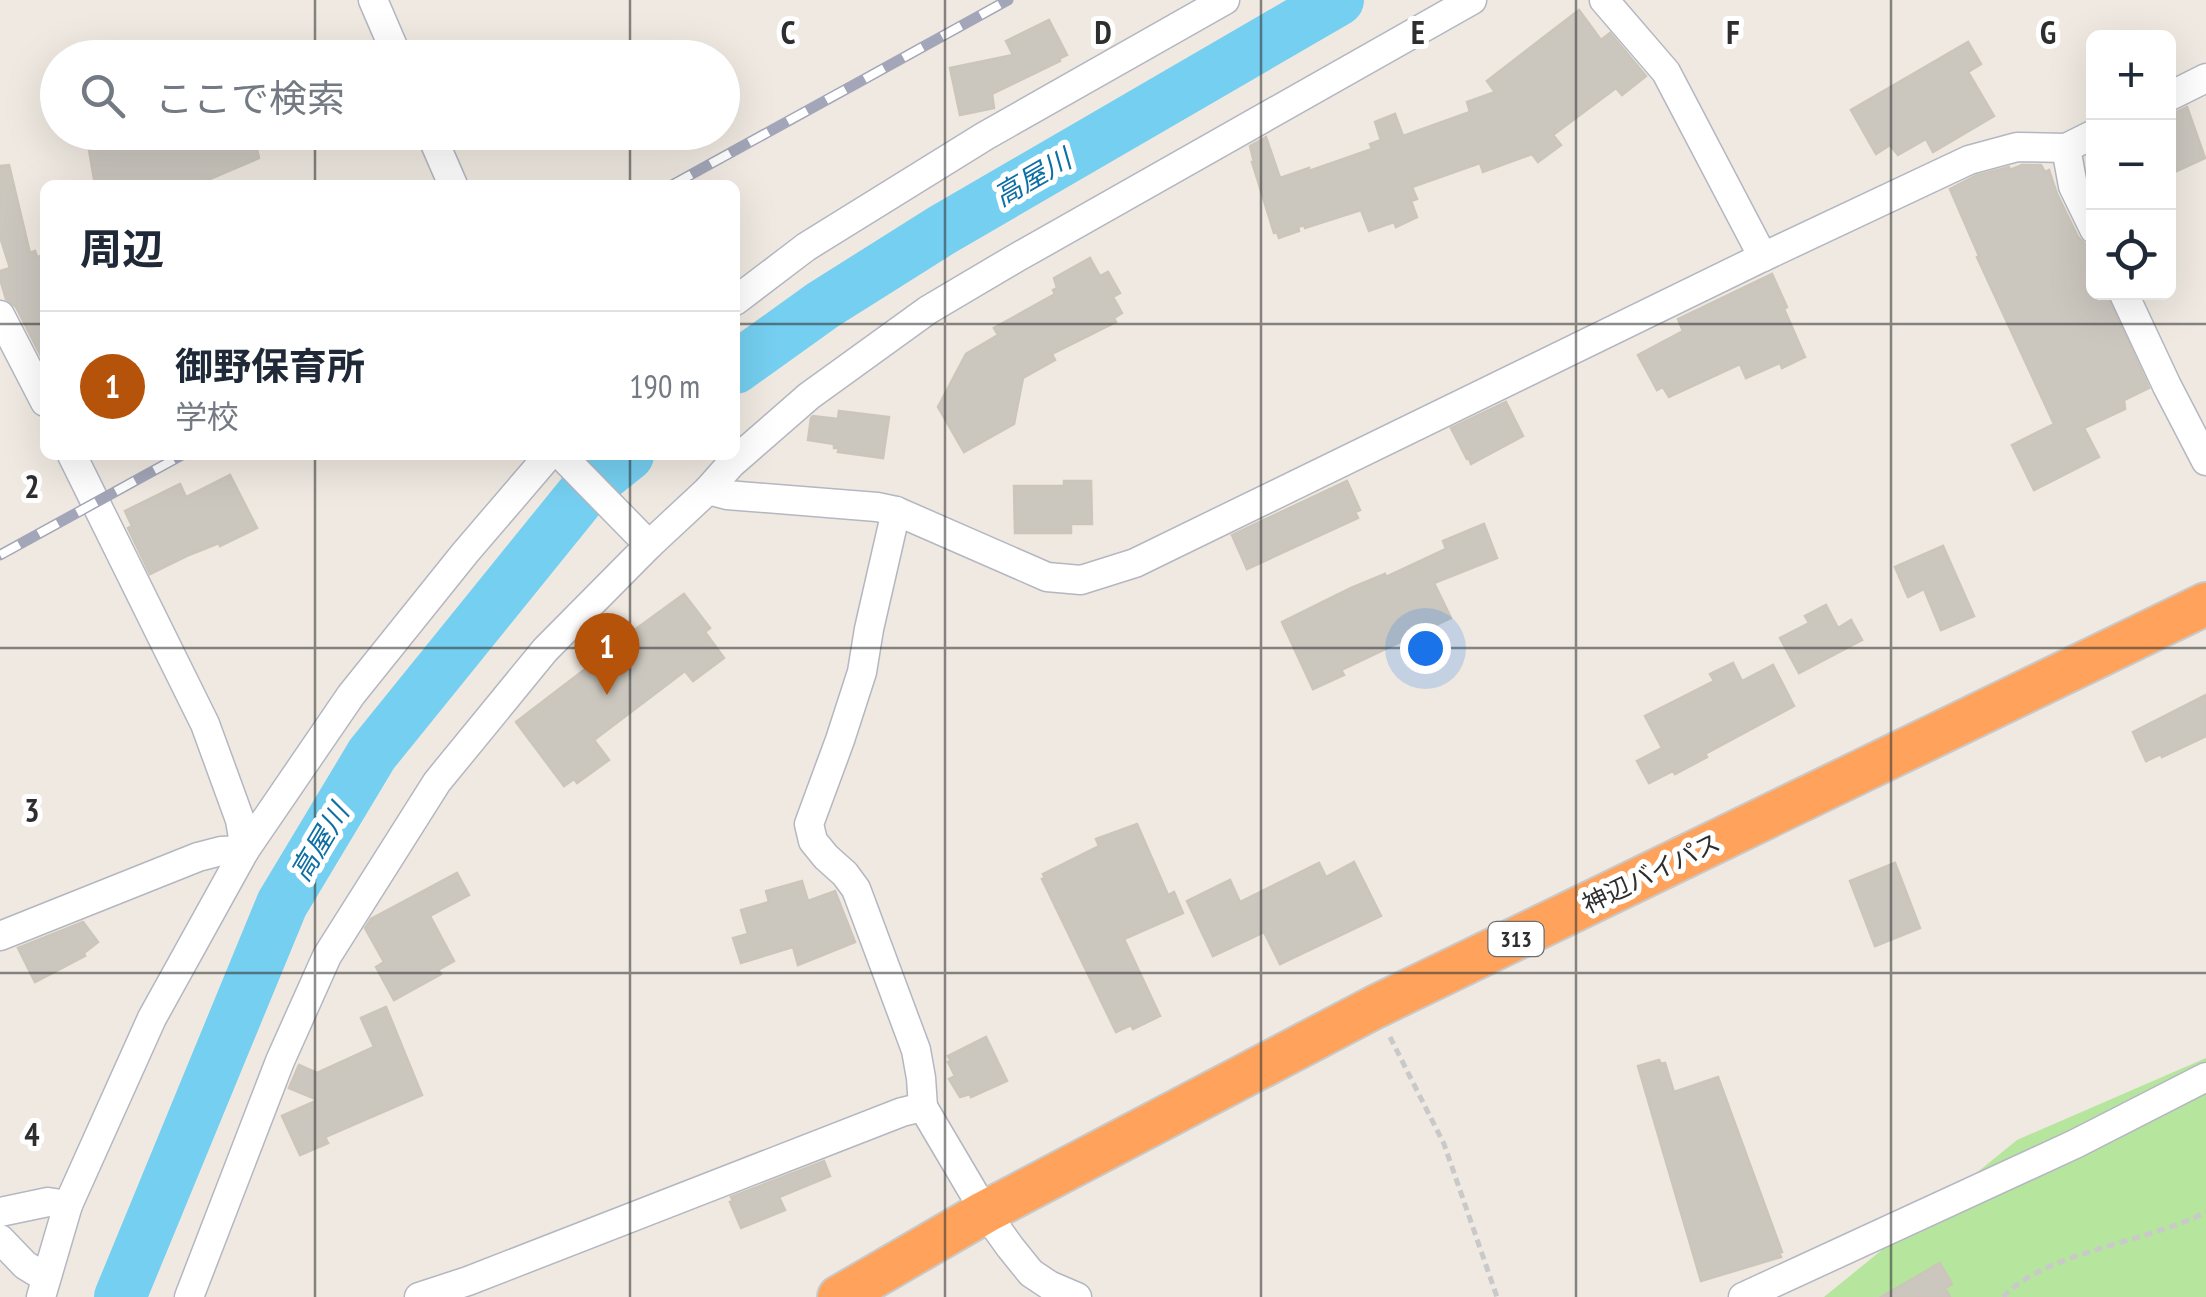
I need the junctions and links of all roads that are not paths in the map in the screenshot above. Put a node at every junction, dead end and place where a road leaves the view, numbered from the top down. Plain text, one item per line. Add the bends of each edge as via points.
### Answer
1 (373, 0) edge
2 (1225, 0) edge
3 (1472, 0) edge
4 (1604, 0) edge
5 (390, 40) edge
6 (2206, 78) edge
7 (2176, 93) edge
8 (2086, 138) edge
9 (2066, 148) junction
10 (437, 150) edge
11 (450, 180) edge
12 (2086, 213) edge
13 (1763, 257) junction
14 (740, 297) edge
15 (2127, 300) edge
16 (0, 315) edge
17 (40, 392) edge
18 (740, 456) edge
19 (74, 460) edge
20 (554, 460) edge
21 (562, 460) edge
22 (736, 460) edge
23 (2206, 461) edge
24 (708, 490) junction
25 (896, 511) junction
26 (645, 541) junction
27 (2206, 604) edge
28 (245, 850) junction
29 (0, 936) edge
30 (2206, 1077) edge
31 (923, 1107) junction
32 (68, 1205) junction
33 (0, 1212) edge
34 (985, 1212) junction
35 (0, 1239) edge
36 (43, 1287) edge
37 (189, 1297) edge
38 (418, 1297) edge
39 (839, 1297) edge
40 (1077, 1297) edge
41 (1743, 1297) edge

1 - 5 street
2 - 14 street via 985,136 806,247
3 - 18 street via 928,310 809,396
4 - 13 street via 1666,72
6 - 7 street
8 - 9 street
9 - 12 street
9 - 13 street via 2017,146 1969,160
10 - 11 street
13 - 25 street via 1134,563 1081,580 1047,577
15 - 23 street
16 - 17 street
19 - 28 street via 205,724
20 - 28 street via 464,553 352,695
21 - 26 street
22 - 24 street
24 - 25 street
24 - 26 street
25 - 31 street via 862,672 809,824 813,842 856,889 916,1050
26 - 37 street via 437,782 327,956
27 - 34 highway, 神辺バイパス / 313 via 1374,1007
28 - 29 street via 198,857
28 - 32 street via 152,1018
30 - 41 street
31 - 34 street
31 - 38 street
32 - 33 street via 48,1202
32 - 36 street
34 - 39 highway, 神辺バイパス / 313
34 - 40 street via 1032,1272
35 - 36 street

